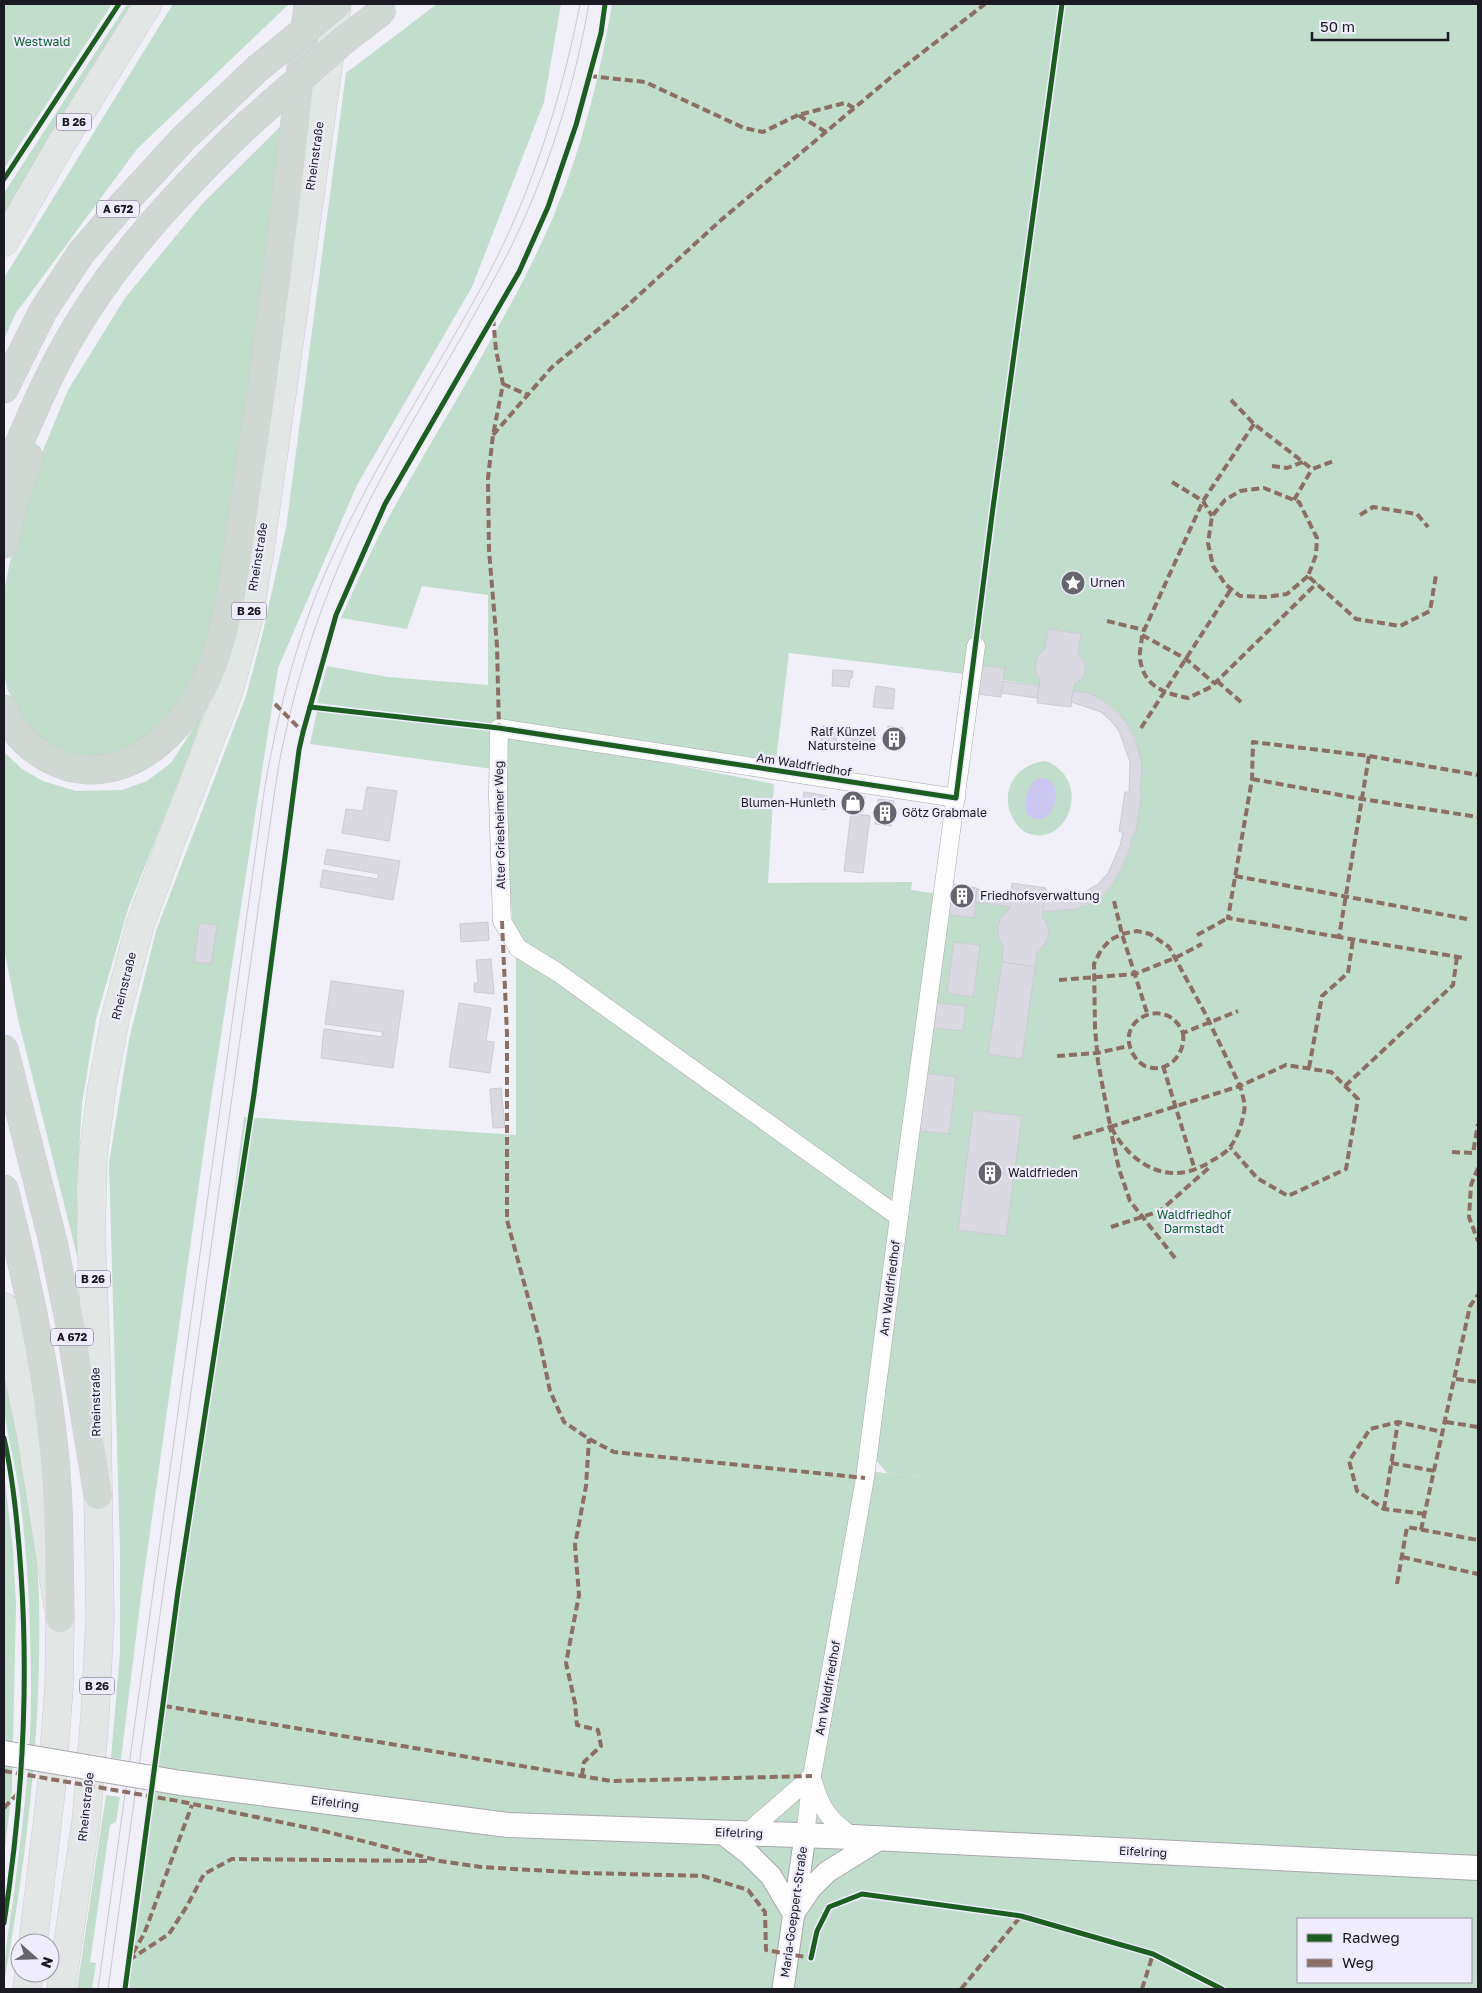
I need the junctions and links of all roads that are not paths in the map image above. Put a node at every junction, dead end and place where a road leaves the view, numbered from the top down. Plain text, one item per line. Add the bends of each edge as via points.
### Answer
1 (148, 4) edge
2 (308, 4) edge
3 (337, 4) edge
4 (387, 7) edge
5 (4, 242) edge
6 (74, 331) junction
7 (4, 390) edge
8 (4, 478) edge
9 (4, 544) edge
10 (976, 646) dead end
11 (4, 709) edge
12 (498, 728) joint
13 (956, 798) junction
14 (4, 1049) edge
15 (4, 1189) edge
16 (899, 1217) junction
17 (4, 1307) edge
18 (98, 1495) junction
19 (60, 1618) junction
20 (4, 1753) edge
21 (812, 1776) junction
22 (722, 1833) junction
23 (747, 1833) junction
24 (805, 1836) junction
25 (853, 1838) junction
26 (880, 1839) junction
27 (1478, 1868) edge
28 (794, 1915) junction
29 (34, 1933) edge
30 (61, 1989) edge
31 (783, 1989) edge

1 - 5 main road, B 26 via 60,144
2 - 11 highway via 252,455 223,629 213,663 200,692 157,747 132,762 108,769 63,766 35,751 14,729
3 - 7 highway, A 672, bridge via 257,69 184,138 81,253 43,311
3 - 18 main road, Rheinstraße / B 26 via 248,621 230,691 140,925 116,1015 102,1087 93,1156 91,1236
4 - 6 highway, A 672, bridge via 247,124 197,173 149,226
6 - 8 highway, A 672
6 - 9 highway via 14,501
10 - 13 street, Am Waldfriedhof
12 - 13 street, Am Waldfriedhof
12 - 16 street, Alter Griesheimer Weg via 502,921 518,948 557,972
13 - 16 street, Am Waldfriedhof
14 - 18 highway, A 672 via 53,1242
15 - 19 highway, A 672 via 29,1293 52,1432 58,1500
16 - 21 street, Am Waldfriedhof via 866,1478
17 - 19 main road via 31,1435
18 - 30 main road, Rheinstraße / B 26 via 100,1618 95,1715 86,1822
19 - 29 main road via 59,1687 51,1791
20 - 22 main road, Eifelring, bridge via 181,1783 508,1825
21 - 23 street
21 - 24 street, Am Waldfriedhof
21 - 25 street, Am Waldfriedhof via 820,1804
22 - 23 main road, Eifelring
22 - 28 street via 770,1876
23 - 24 main road, Eifelring
24 - 25 main road, Eifelring
24 - 28 street, Maria-Goeppert-Straße
25 - 26 main road, Eifelring
26 - 27 main road, Eifelring
26 - 28 street via 827,1872 811,1888
28 - 31 street, Maria-Goeppert-Straße

